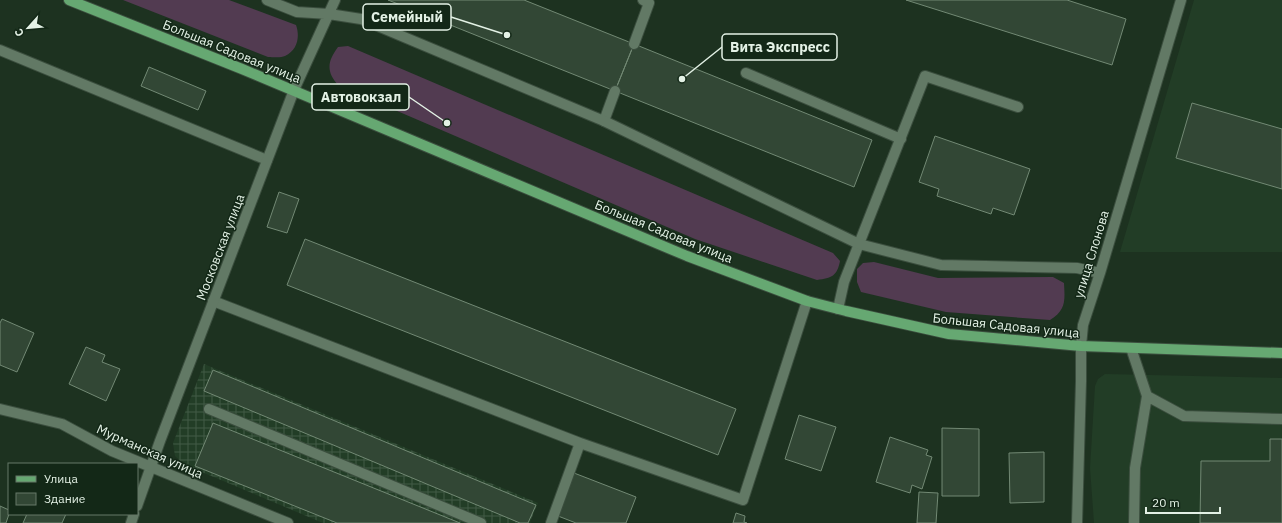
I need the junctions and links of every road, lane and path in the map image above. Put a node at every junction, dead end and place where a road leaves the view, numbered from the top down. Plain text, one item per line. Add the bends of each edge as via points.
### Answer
1 (69, 0) edge
2 (268, 0) edge
3 (335, 0) edge
4 (643, 0) edge
5 (1181, 0) edge
6 (329, 14) junction
7 (634, 44) dead end
8 (0, 50) edge
9 (746, 73) dead end
10 (294, 90) junction
11 (615, 91) dead end
12 (1018, 107) dead end
13 (604, 121) junction
14 (901, 139) junction
15 (267, 160) junction
16 (858, 244) junction
17 (1100, 273) junction
18 (213, 300) junction
19 (808, 301) junction
20 (838, 309) junction
21 (1080, 346) junction
22 (1131, 348) junction
23 (1282, 353) edge
24 (1147, 396) junction
25 (0, 409) edge
26 (209, 409) dead end
27 (1282, 419) edge
28 (580, 443) junction
29 (150, 468) junction
30 (138, 503) edge
31 (288, 523) edge
32 (481, 523) edge
33 (550, 523) edge
34 (1077, 523) edge
35 (1134, 523) edge

1 - 10 main road, Большая Садовая улица
2 - 6 street via 297,12
3 - 6 street, Московская улица
4 - 7 street via 649,3
5 - 17 street, улица Слонова
6 - 10 street, Московская улица
6 - 13 street via 361,19
8 - 15 street
9 - 14 street
10 - 15 street, Московская улица
10 - 19 main road, Большая Садовая улица via 687,256
11 - 13 street
12 - 14 street via 925,76
13 - 16 street
14 - 16 street
15 - 18 street, Московская улица
16 - 17 street via 941,265 1077,268
16 - 20 street via 844,282
17 - 21 street, улица Слонова via 1083,325
18 - 28 street
18 - 29 street, Московская улица
19 - 20 main road, Большая Садовая улица
19 - 28 street via 743,500
20 - 21 main road, Большая Садовая улица via 949,334
21 - 22 main road, Большая Садовая улица
21 - 34 street, улица Слонова
22 - 23 main road, Большая Садовая улица
22 - 24 street
24 - 27 street via 1184,416
24 - 35 street via 1135,468
25 - 29 street, Мурманская улица via 62,424
26 - 32 street
28 - 33 street
29 - 30 street, Московская улица
29 - 31 street, Мурманская улица

